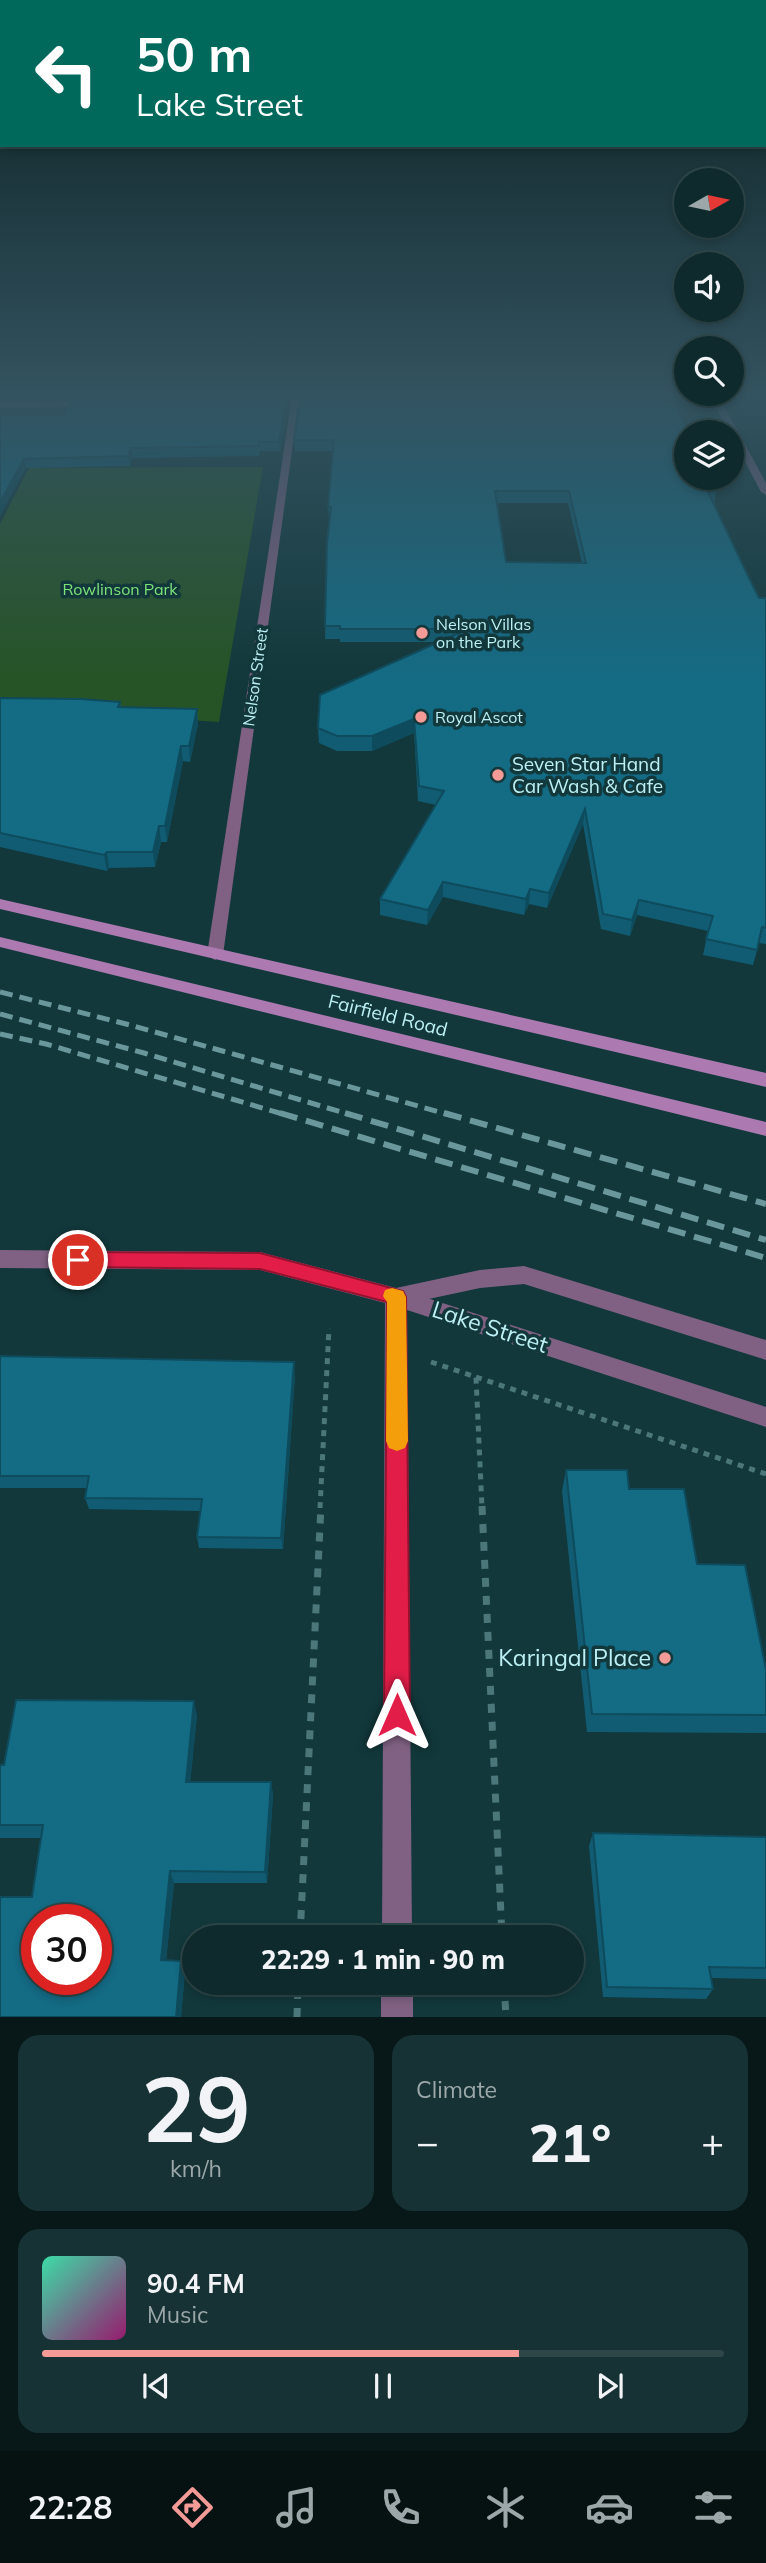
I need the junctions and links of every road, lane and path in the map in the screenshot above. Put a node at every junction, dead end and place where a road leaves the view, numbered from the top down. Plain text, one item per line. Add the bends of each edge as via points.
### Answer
1 (282, 491) edge
2 (0, 904) edge
3 (0, 942) edge
4 (215, 955) junction
5 (766, 1080) edge
6 (766, 1129) edge
7 (0, 1259) edge
8 (396, 1297) junction
9 (329, 1328) dead end
10 (766, 1350) edge
11 (451, 1369) dead end
12 (477, 1377) junction
13 (766, 1417) edge
14 (766, 1474) edge
15 (301, 1925) edge
16 (397, 1925) edge
17 (501, 1925) edge
18 (298, 1995) edge
19 (397, 1995) edge
20 (505, 1995) edge
21 (297, 2017) edge
22 (397, 2017) edge
23 (506, 2017) edge

1 - 4 street, Nelson Street
2 - 4 main road, Fairfield Road
3 - 6 main road, Fairfield Road
4 - 5 main road, Fairfield Road
7 - 8 street, Lake Street via 260,1261
8 - 10 street via 480,1279 524,1275
8 - 13 street, Lake Street
8 - 16 street
9 - 15 path
11 - 12 path
12 - 14 path
12 - 17 path
18 - 21 path
19 - 22 street
20 - 23 path

